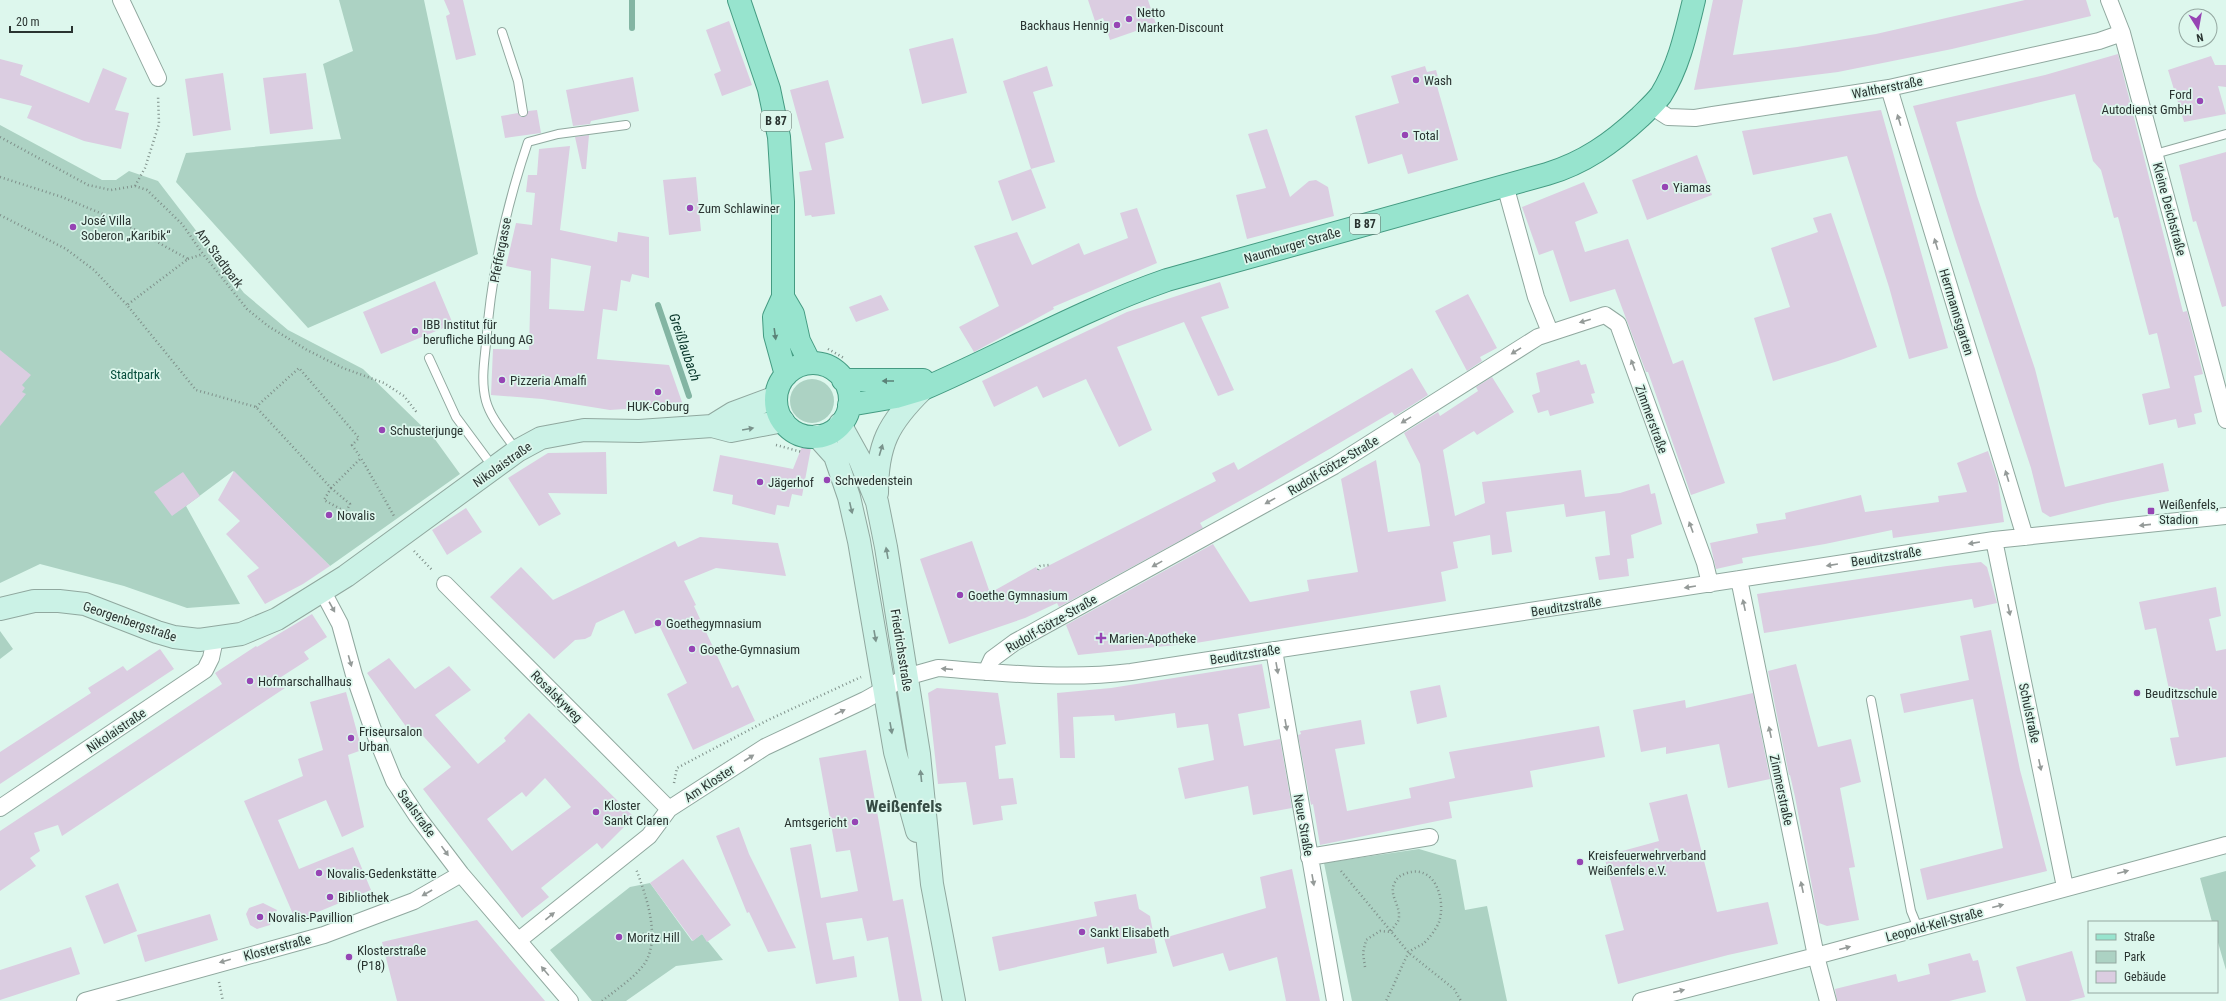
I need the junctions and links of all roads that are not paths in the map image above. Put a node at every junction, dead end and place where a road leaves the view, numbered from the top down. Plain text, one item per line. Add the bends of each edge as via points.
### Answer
1 (121, 0) edge
2 (739, 0) edge
3 (1694, 0) edge
4 (2108, 0) edge
5 (502, 32) dead end
6 (2122, 33) junction
7 (158, 78) road end
8 (1889, 88) junction
9 (1651, 106) junction
10 (523, 112) dead end
11 (626, 125) dead end
12 (2226, 134) edge
13 (2155, 154) junction
14 (1505, 185) junction
15 (783, 297) junction
16 (1550, 332) junction
17 (817, 355) junction
18 (429, 358) dead end
19 (846, 370) junction
20 (786, 375) junction
21 (954, 375) junction
22 (923, 389) junction
23 (776, 397) junction
24 (845, 414) junction
25 (2226, 420) edge
26 (783, 421) junction
27 (712, 426) junction
28 (817, 436) junction
29 (516, 451) junction
30 (494, 468) junction
31 (877, 502) junction
32 (2226, 516) edge
33 (2025, 537) junction
34 (1994, 540) junction
35 (1739, 579) junction
36 (445, 584) road end
37 (1710, 584) junction
38 (322, 590) junction
39 (0, 609) edge
40 (215, 639) junction
41 (1274, 650) junction
42 (986, 672) junction
43 (906, 677) junction
44 (884, 690) junction
45 (1871, 700) dead end
46 (0, 808) edge
47 (669, 809) junction
48 (1430, 837) dead end
49 (2226, 845) edge
50 (1310, 861) junction
51 (461, 874) junction
52 (932, 884) junction
53 (2065, 887) junction
54 (1918, 928) junction
55 (519, 940) junction
56 (1816, 956) junction
57 (85, 1001) edge
58 (570, 1001) edge
59 (954, 1001) edge
60 (1335, 1001) edge
61 (1641, 1001) edge
62 (1828, 1001) edge

1 - 7 street
2 - 15 main road, B 87 via 769,88 779,138 783,202
3 - 9 main road, Naumburger Straße / B 87 via 1673,70 1660,96
4 - 6 street, Kleine Deichstraße
5 - 10 lane via 518,81
6 - 8 street, Waltherstraße via 2098,41
6 - 13 street, Kleine Deichstraße
8 - 9 street, Waltherstraße via 1696,118 1668,117
33 -> 8 street, Herrmannsgarten
9 - 14 main road, Naumburger Straße / B 87 via 1606,146 1588,158 1566,168
11 - 29 lane, Pfeffergasse via 528,139 496,260 483,381 487,402 497,423
12 - 13 lane
13 - 25 street, Kleine Deichstraße
14 - 16 street via 1536,298
14 - 21 main road, Naumburger Straße / B 87 via 1167,280 1083,314
15 - 17 main road via 793,314 799,341
15 -> 20 main road, B 87 via 774,317 775,335
37 -> 16 street, Zimmerstraße via 1705,563 1618,324 1605,315
16 -> 42 street, Rudolf-Götze-Straße via 1538,336 1334,466 1015,642 992,660
17 - 19 main road via 829,367
17 - 20 main road
18 - 30 lane via 456,417
21 -> 19 main road, B 87 via 906,381
19 - 24 main road via 848,392
20 - 23 main road via 779,385
21 - 22 main road, B 87
22 - 24 main road, B 87
31 -> 22 main road via 880,450 897,417
23 - 26 main road via 777,410
23 - 27 main road, Nikolaistraße
24 - 28 main road via 830,432
24 - 31 main road, Friedrichsstraße
27 -> 26 main road, Nikolaistraße via 730,431
26 - 28 main road via 798,433
27 - 29 main road, Nikolaistraße via 639,431 584,430 541,438
28 -> 44 main road, Friedrichsstraße via 835,456 849,498 859,541
29 - 30 main road, Nikolaistraße
30 - 38 main road, Nikolaistraße via 408,541
43 -> 31 main road, Friedrichsstraße via 894,592
32 -> 33 street, Beuditzstraße
33 - 34 street, Beuditzstraße
34 -> 35 street, Beuditzstraße
34 -> 53 street, Schulstraße
35 - 37 street, Beuditzstraße
56 -> 35 street, Zimmerstraße
36 - 47 street, Rosalskyweg
37 -> 41 street, Beuditzstraße
38 - 40 main road, Georgenbergstraße via 264,626
38 -> 51 street, Saalstraße via 340,624 367,712 394,781
39 - 40 main road, Georgenbergstraße via 34,601 59,600 85,604 157,632 187,639
40 - 46 street, Nikolaistraße via 211,658 205,670
41 - 42 street, Beuditzstraße via 1086,677
41 -> 50 street, Neue Straße
42 -> 43 street, Beuditzstraße via 938,668
43 - 44 street, Am Kloster
52 -> 43 main road, Friedrichsstraße via 919,754
47 -> 44 street, Am Kloster via 765,747
44 -> 52 main road, Friedrichsstraße via 895,752
45 - 54 lane via 1911,911
55 -> 47 street, Am Kloster via 649,836
48 - 50 street
53 -> 49 street, Leopold-Kell-Straße
50 -> 60 street, Neue Straße
51 - 55 street, Saalstraße
51 -> 57 street, Klosterstraße via 414,901 324,935
52 - 59 main road, Friedrichsstraße
54 -> 53 street, Leopold-Kell-Straße
56 -> 54 street, Leopold-Kell-Straße
58 -> 55 street, Saalstraße
61 -> 56 street, Leopold-Kell-Straße
56 - 62 street, Zimmerstraße

